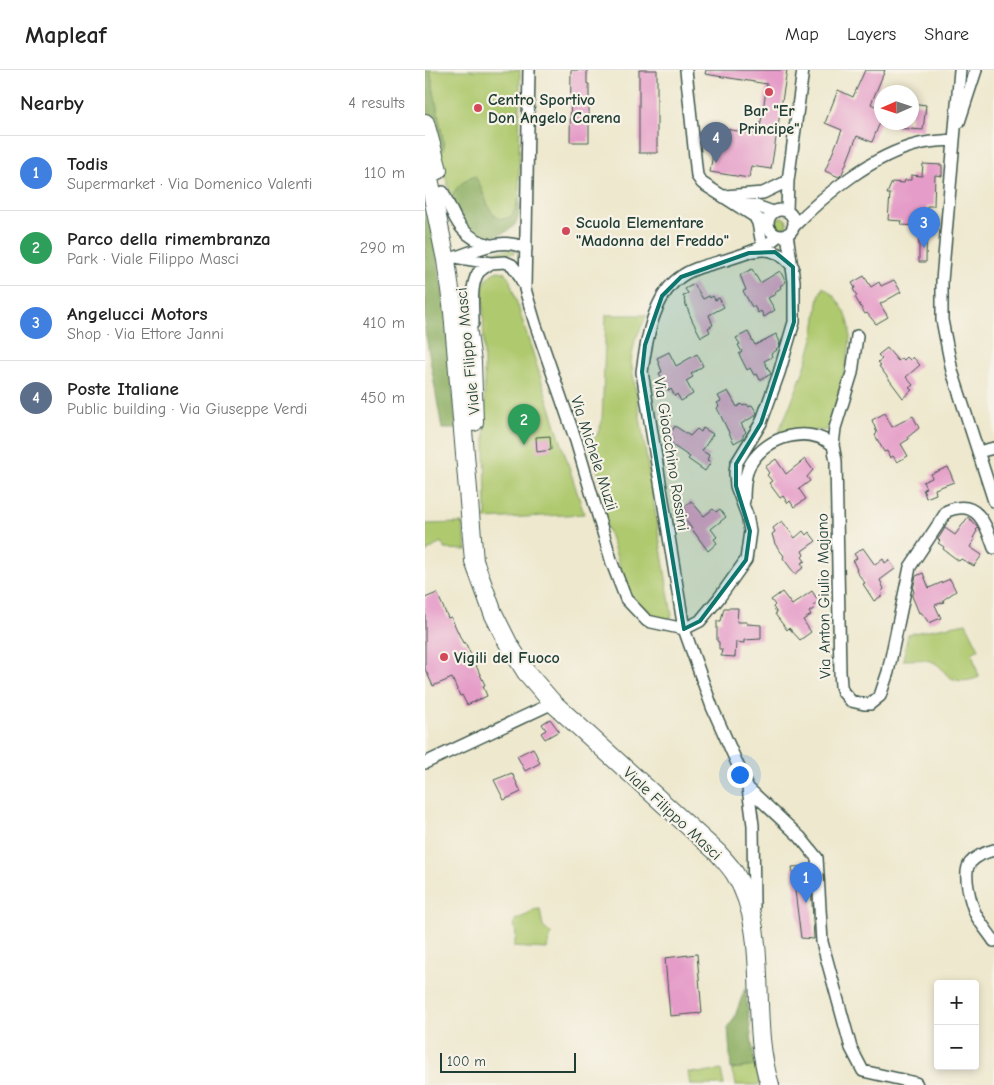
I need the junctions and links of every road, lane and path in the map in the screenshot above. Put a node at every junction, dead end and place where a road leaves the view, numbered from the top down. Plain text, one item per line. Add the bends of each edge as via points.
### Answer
1 (529, 70) edge
2 (686, 70) edge
3 (803, 70) edge
4 (959, 70) edge
5 (976, 70) edge
6 (425, 124) edge
7 (953, 140) junction
8 (425, 159) edge
9 (788, 181) junction
10 (443, 192) junction
11 (725, 196) junction
12 (813, 206) junction
13 (774, 211) junction
14 (789, 212) junction
15 (753, 214) junction
16 (526, 222) junction
17 (769, 226) junction
18 (788, 231) junction
19 (761, 239) junction
20 (509, 242) junction
21 (490, 245) junction
22 (525, 249) junction
23 (749, 253) junction
24 (451, 258) junction
25 (505, 262) junction
26 (491, 263) junction
27 (793, 268) junction
28 (525, 289) junction
29 (857, 336) dead end
30 (472, 362) junction
31 (833, 445) junction
32 (994, 448) edge
33 (978, 452) junction
34 (994, 501) edge
35 (744, 508) junction
36 (994, 548) edge
37 (483, 582) junction
38 (684, 629) junction
39 (553, 703) junction
40 (425, 763) edge
41 (748, 788) junction
42 (994, 850) edge
43 (754, 926) junction
44 (994, 941) edge
45 (770, 1085) edge
46 (917, 1085) edge

1 - 16 street, Via Michele Muzii
2 - 11 street via 696,173 700,181
3 - 9 street
4 - 7 street
5 - 7 street
6 - 10 main road, Viale Filippo Masci
7 - 12 street via 918,144 886,155
7 - 33 street via 942,320 952,371
8 - 24 main road, Viale Filippo Masci
9 - 11 street via 763,193
9 - 13 street
9 - 14 street
10 - 21 street via 457,223 478,242
10 - 24 main road, Viale Filippo Masci
11 - 13 street
11 - 15 street
12 - 14 street
12 - 18 street
13 - 14 street
13 - 17 street via 769,218
14 - 18 street via 794,220
15 - 17 street
15 - 19 street
16 - 20 street via 519,235
16 - 22 street, Via Michele Muzii
17 - 18 street
17 - 19 street
18 - 23 street, Via Gioacchino Rossini
18 - 27 street
18 - 27 street via 793,242
19 - 23 street
20 - 21 street
20 - 22 street
21 - 24 street
22 - 25 street
22 - 28 street, Via Michele Muzii
23 - 27 street via 761,250 775,252
23 - 38 street, Via Gioacchino Rossini via 697,268 672,284 662,296 645,345 642,372
24 - 26 street
24 - 30 main road, Viale Filippo Masci
24 - 37 main road, Viale Filippo Masci via 471,532 474,561
25 - 26 street
25 - 28 street via 518,272
26 - 30 street via 476,278
27 - 35 street via 794,322 761,423 736,464 736,486
28 - 38 street, Via Michele Muzii via 626,599 647,621
29 - 31 street, Via Anton Giulio Majano
30 - 37 main road, Viale Filippo Masci
31 - 35 street via 807,434 775,441 762,450 750,464 744,489
31 - 36 street, Via Anton Giulio Majano via 836,461 840,672 843,692 851,701 870,704 882,693 909,566 947,511 957,507 975,511 985,524
32 - 33 street
33 - 34 street
35 - 38 street via 750,531 746,560 700,621
37 - 39 main road, Viale Filippo Masci via 508,643 526,672
38 - 41 street, Via Gioacchino Rossini via 712,707
39 - 40 street
39 - 43 main road, Viale Filippo Masci via 719,853 735,874
41 - 43 street via 753,825
41 - 46 street via 800,837 817,858 823,942 851,1048 863,1072
42 - 44 street via 975,858 967,870 973,908
43 - 45 main road, Viale Filippo Masci via 759,1034

